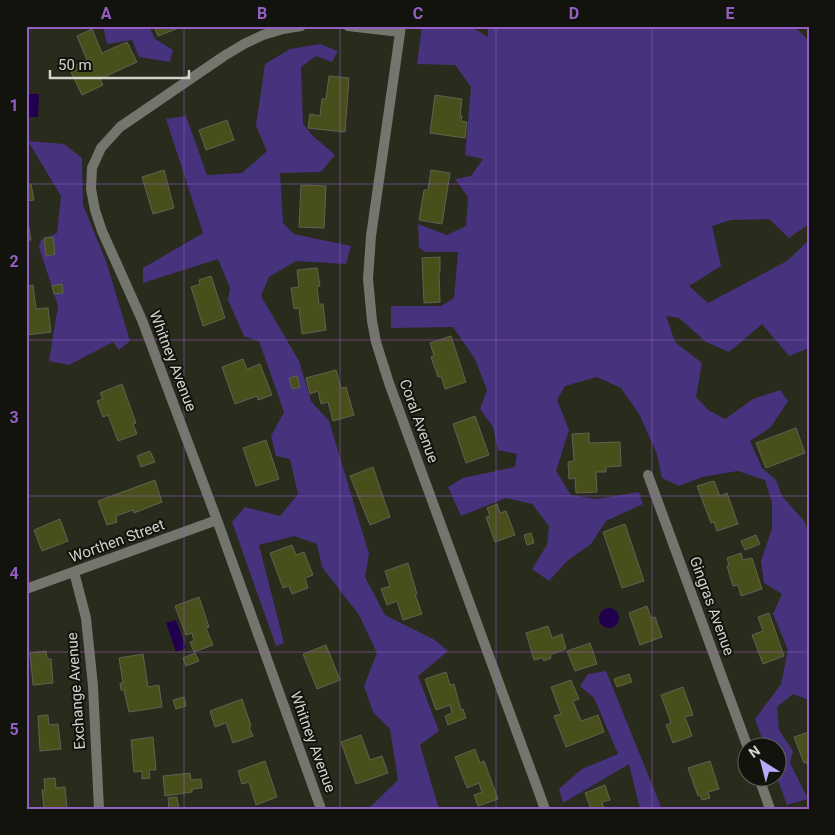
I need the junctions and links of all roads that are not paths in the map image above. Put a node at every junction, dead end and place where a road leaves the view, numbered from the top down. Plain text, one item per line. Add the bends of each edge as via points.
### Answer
1 (301, 26) edge
2 (348, 26) edge
3 (401, 29) edge
4 (648, 475) dead end
5 (217, 520) junction
6 (74, 572) junction
7 (26, 589) edge
8 (744, 738) edge
9 (763, 788) edge
10 (99, 809) edge
11 (321, 809) edge
12 (545, 809) edge
13 (770, 809) edge

1 - 5 street, Whitney Avenue via 263,35 224,56 120,128 101,148 92,168 91,189 102,231 142,320
2 - 3 street
3 - 12 street, Coral Avenue via 371,236 368,279 372,321 388,383
4 - 8 street, Gingras Avenue
5 - 6 street, Worthen Street
5 - 11 street, Whitney Avenue
6 - 7 street, Worthen Street
6 - 10 street, Exchange Avenue via 86,618
9 - 13 street

